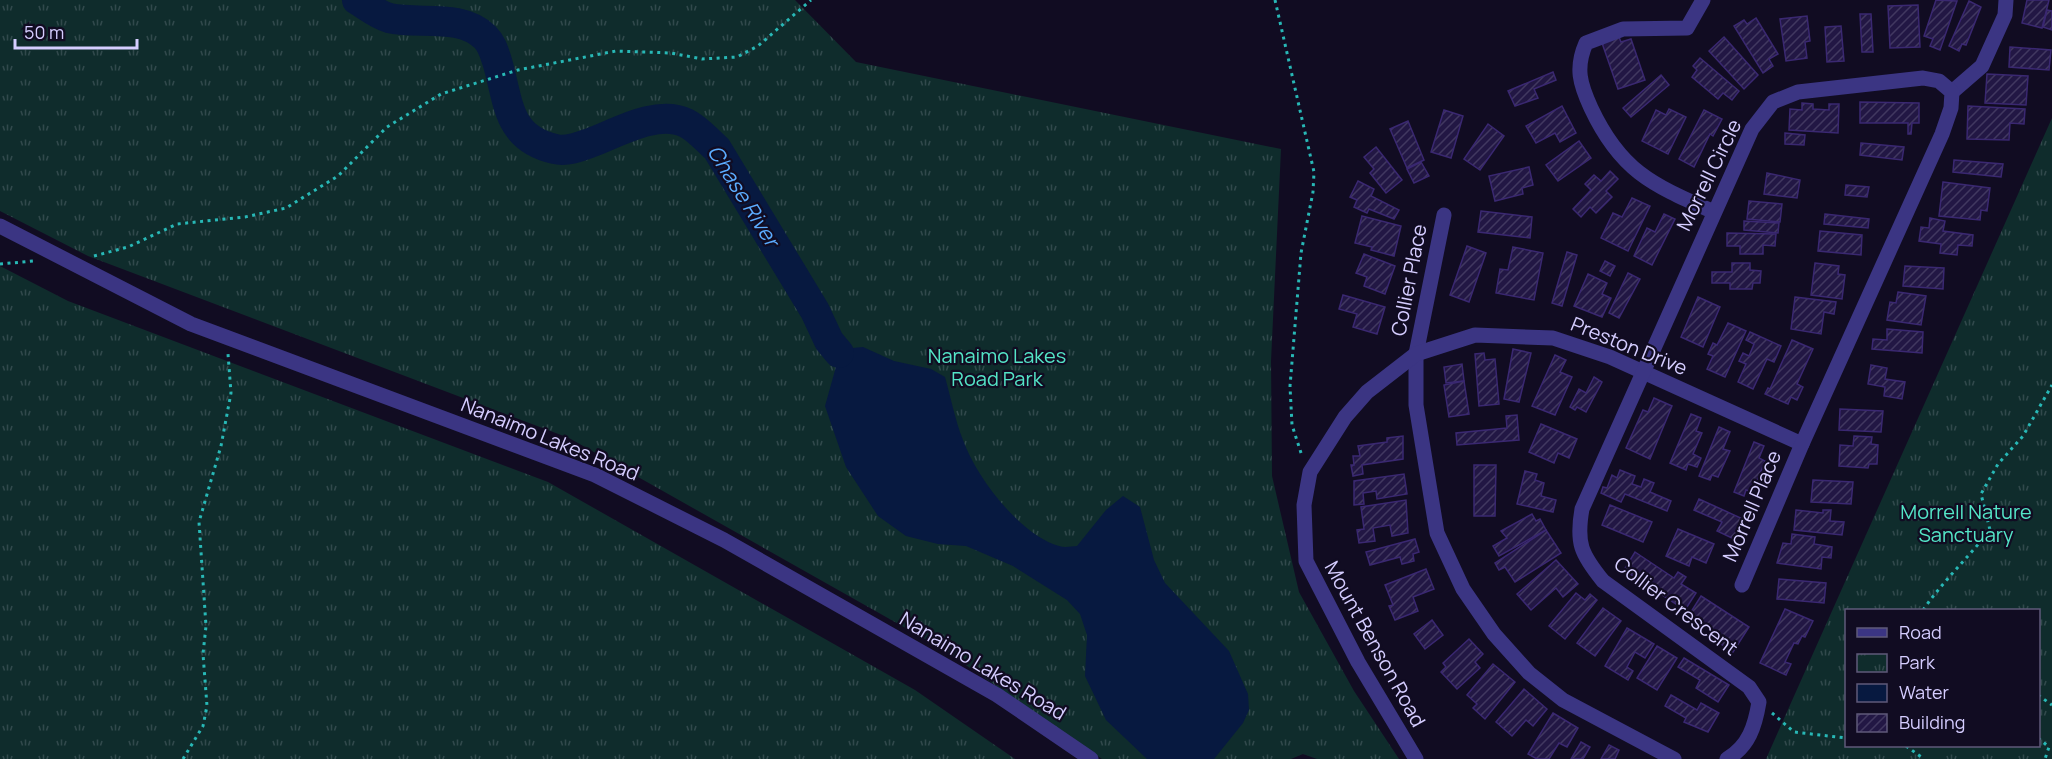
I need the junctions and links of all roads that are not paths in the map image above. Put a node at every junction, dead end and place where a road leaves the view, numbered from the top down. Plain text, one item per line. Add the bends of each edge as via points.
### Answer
1 (1703, 0) edge
2 (2006, 0) edge
3 (1952, 92) junction
4 (1714, 212) junction
5 (1444, 215) dead end
6 (0, 226) edge
7 (1416, 354) junction
8 (1641, 372) junction
9 (1327, 443) joint
10 (1802, 444) junction
11 (1742, 585) dead end
12 (1091, 759) edge
13 (1416, 759) edge
14 (1674, 759) edge
15 (1727, 759) edge

1 - 4 street via 1687,28 1623,29 1586,43 1578,61 1583,90 1611,146 1650,181
2 - 3 street via 2005,15 1982,66
3 - 4 street, Morrell Circle via 1939,81 1923,78 1798,92 1773,102 1752,129
3 - 10 street via 1942,134
4 - 8 street, Morrell Circle
5 - 7 street, Collier Place
6 - 12 street, Nanaimo Lakes Road via 191,324 596,475 724,540 997,695
7 - 8 street, Preston Drive via 1475,335 1553,338
7 - 9 street, Preston Drive via 1366,392
7 - 14 street via 1416,405 1437,533 1463,588 1494,634 1529,674 1563,700
8 - 10 street, Preston Drive
8 - 15 street, Collier Crescent via 1582,508 1577,536 1586,560 1602,581 1749,687 1759,702 1755,728 1737,753
9 - 13 street, Mount Benson Road via 1309,478 1304,505 1306,561 1358,662
10 - 11 street, Morrell Place

